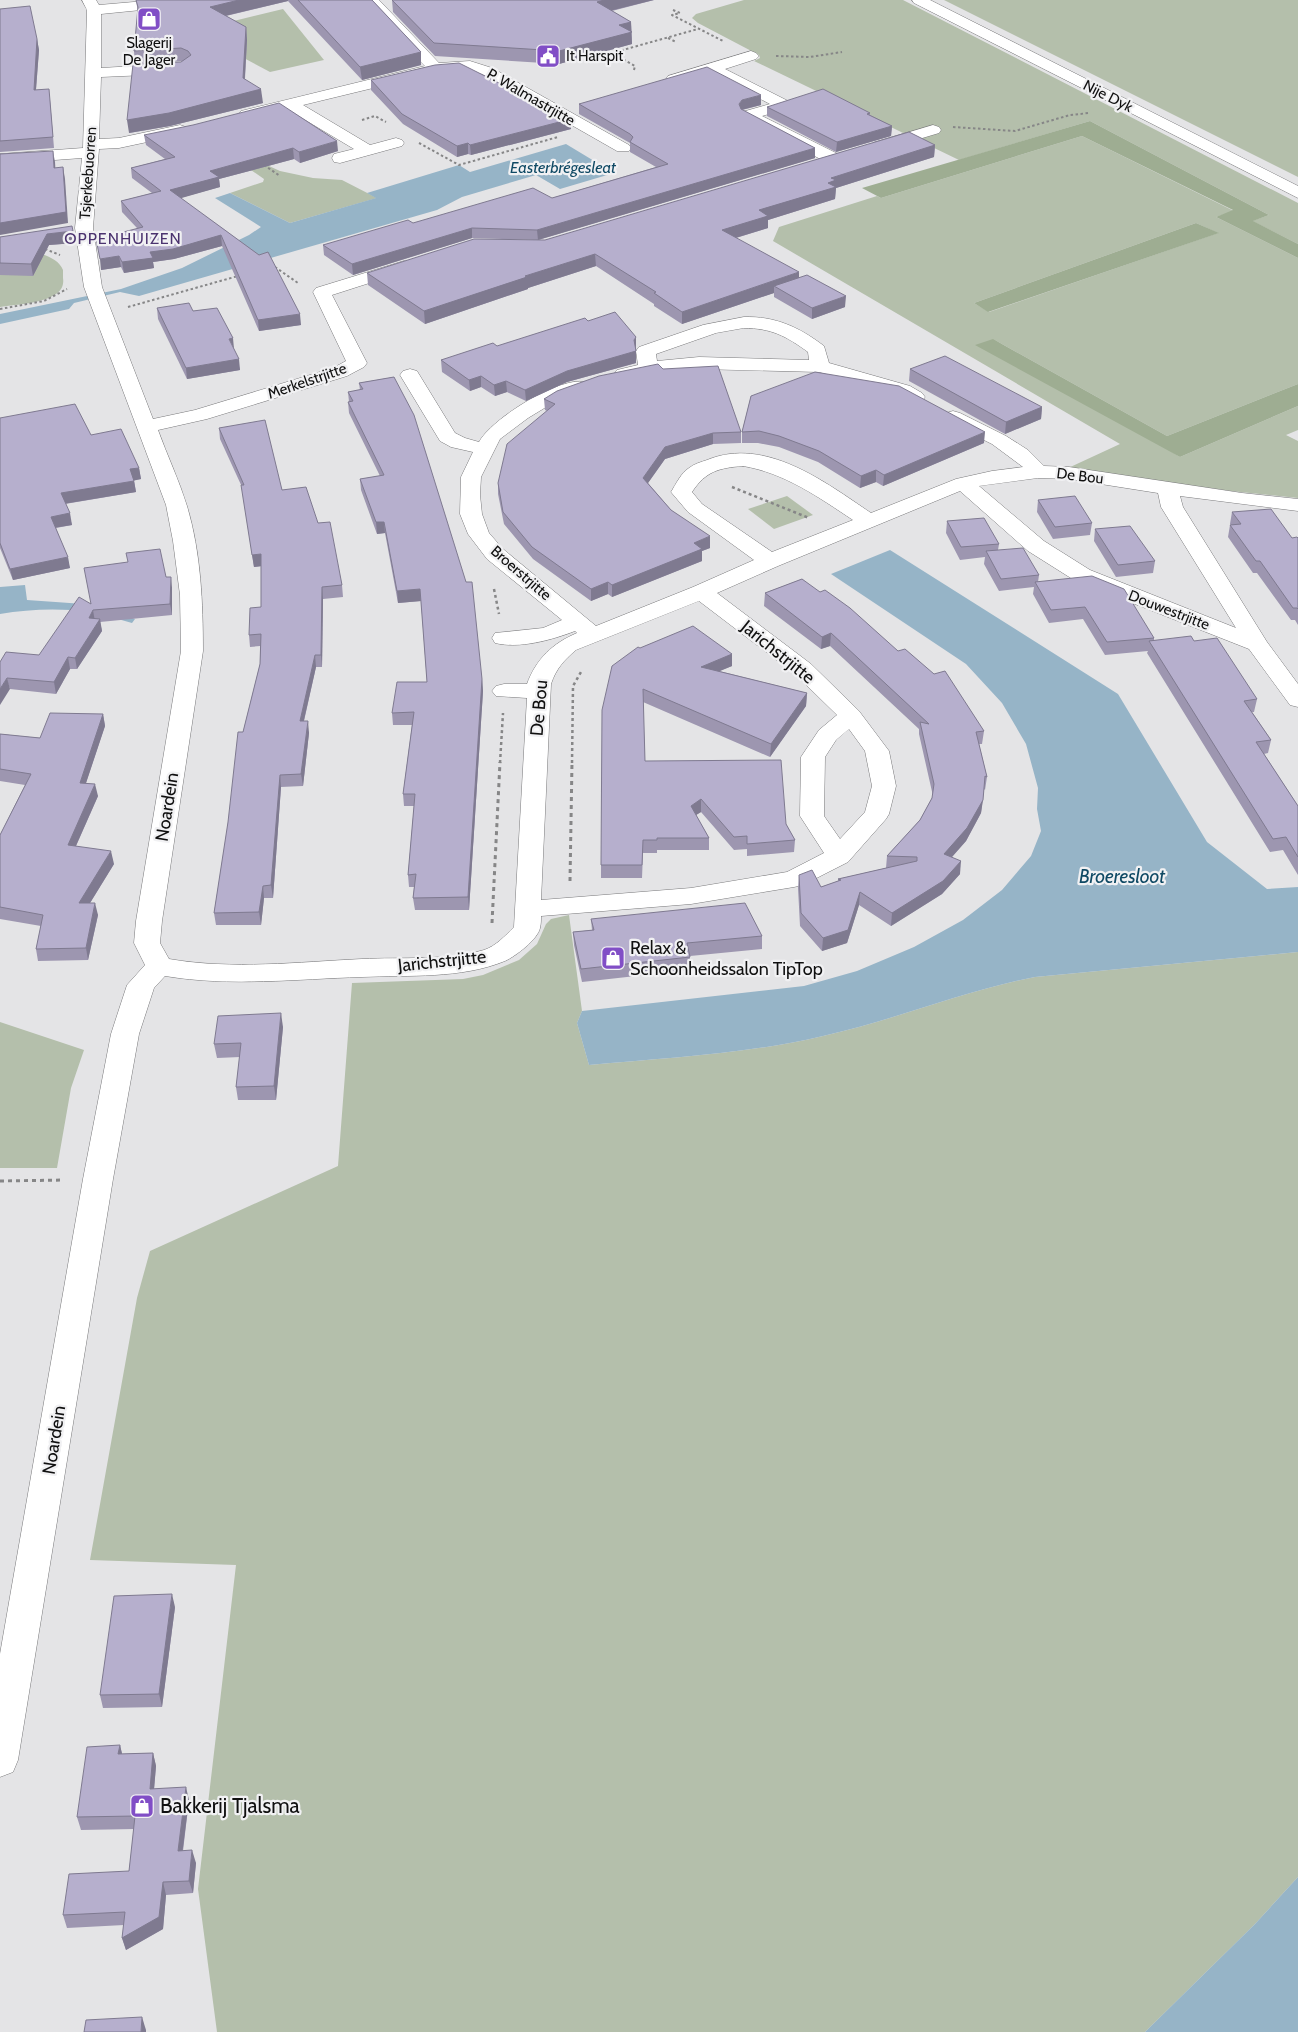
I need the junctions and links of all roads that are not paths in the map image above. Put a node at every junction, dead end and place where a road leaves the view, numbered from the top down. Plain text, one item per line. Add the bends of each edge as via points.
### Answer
1 (177, 0) edge
2 (919, 0) edge
3 (376, 4) edge
4 (399, 4) edge
5 (91, 5) edge
6 (751, 56) road end
7 (183, 68) edge
8 (435, 68) junction
9 (712, 68) junction
10 (93, 73) junction
11 (662, 82) edge
12 (288, 104) junction
13 (575, 106) dead end
14 (556, 112) junction
15 (233, 118) edge
16 (196, 127) edge
17 (933, 130) road end
18 (396, 143) dead end
19 (623, 148) dead end
20 (91, 149) junction
21 (369, 151) junction
22 (340, 158) dead end
23 (0, 159) edge
24 (834, 159) junction
25 (815, 164) edge
26 (1298, 193) edge
27 (84, 228) junction
28 (65, 231) edge
29 (419, 262) edge
30 (90, 264) junction
31 (70, 265) road end
32 (820, 366) junction
33 (648, 368) junction
34 (410, 375) dead end
35 (145, 427) junction
36 (485, 449) junction
37 (1038, 472) junction
38 (963, 483) junction
39 (1168, 489) junction
40 (1298, 505) edge
41 (869, 521) junction
42 (770, 560) junction
43 (701, 592) junction
44 (585, 628) junction
45 (503, 638) road end
46 (1257, 644) junction
47 (504, 691) road end
48 (538, 691) junction
49 (1298, 700) edge
50 (851, 716) junction
51 (839, 856) junction
52 (527, 909) junction
53 (159, 966) junction
54 (5, 1702) edge
55 (0, 1760) edge

1 - 5 street via 161,4
2 - 26 street, Nije Dyk
3 - 4 street
3 - 8 street
5 - 10 street, Tsjerkebuorren
6 - 9 street
7 - 10 street
8 - 12 street, P. Walmastrjitte
8 - 14 street, P. Walmastrjitte via 480,68 523,90
9 - 11 street
9 - 24 street via 784,105 748,115
10 - 20 street, Tsjerkebuorren
12 - 15 street, P. Walmastrjitte
12 - 21 street
13 - 14 street
14 - 19 street, P. Walmastrjitte
16 - 20 street
17 - 24 street
18 - 21 street
20 - 23 street
20 - 27 street, Tsjerkebuorren
21 - 22 street
24 - 25 street
27 - 28 street
27 - 30 street, Tsjerkebuorren
29 - 35 street, Merkelstrjitte via 322,292 357,363 340,372 200,415
30 - 31 street
30 - 35 street, Tsjerkebuorren via 96,296
32 - 33 street, Broerstrjitte via 699,364
32 - 33 street via 817,350 802,339 773,325 751,321 731,323 646,351
32 - 37 street, Broerstrjitte via 903,390 1014,449
33 - 36 street, Broerstrjitte via 598,379 549,397 492,436
34 - 36 street via 446,437
35 - 53 street, Noardein via 176,505 183,532 193,611 192,651 149,921 147,943
36 - 44 street, Broerstrjitte via 471,477 472,514 479,534 495,554
37 - 38 street, De Bou
37 - 39 street, De Bou via 1069,473
38 - 41 street, De Bou
38 - 46 street, Douwestrjitte via 1036,546 1082,575
39 - 40 street, De Bou
39 - 46 street, Douwestrjitte via 1172,507
41 - 42 street, De Bou
41 - 42 street via 791,472 758,461 724,461 696,472 681,492 695,508
42 - 43 street, De Bou
43 - 44 street, De Bou
43 - 50 street, Jarichstrjitte via 803,669
44 - 45 street
44 - 48 street, De Bou via 543,670
46 - 49 street, Douwestrjitte
47 - 48 street
48 - 52 street, De Bou
50 - 51 street via 827,735 813,757 812,816
50 - 51 street, Jarichstrjitte via 877,751 884,786 877,814
51 - 52 street, Jarichstrjitte via 794,879 692,896
52 - 53 street, Jarichstrjitte via 527,929 510,949 486,958 446,964 239,973 187,972
53 - 54 street, Noardein via 141,985 125,1034
54 - 55 street, Noardein

